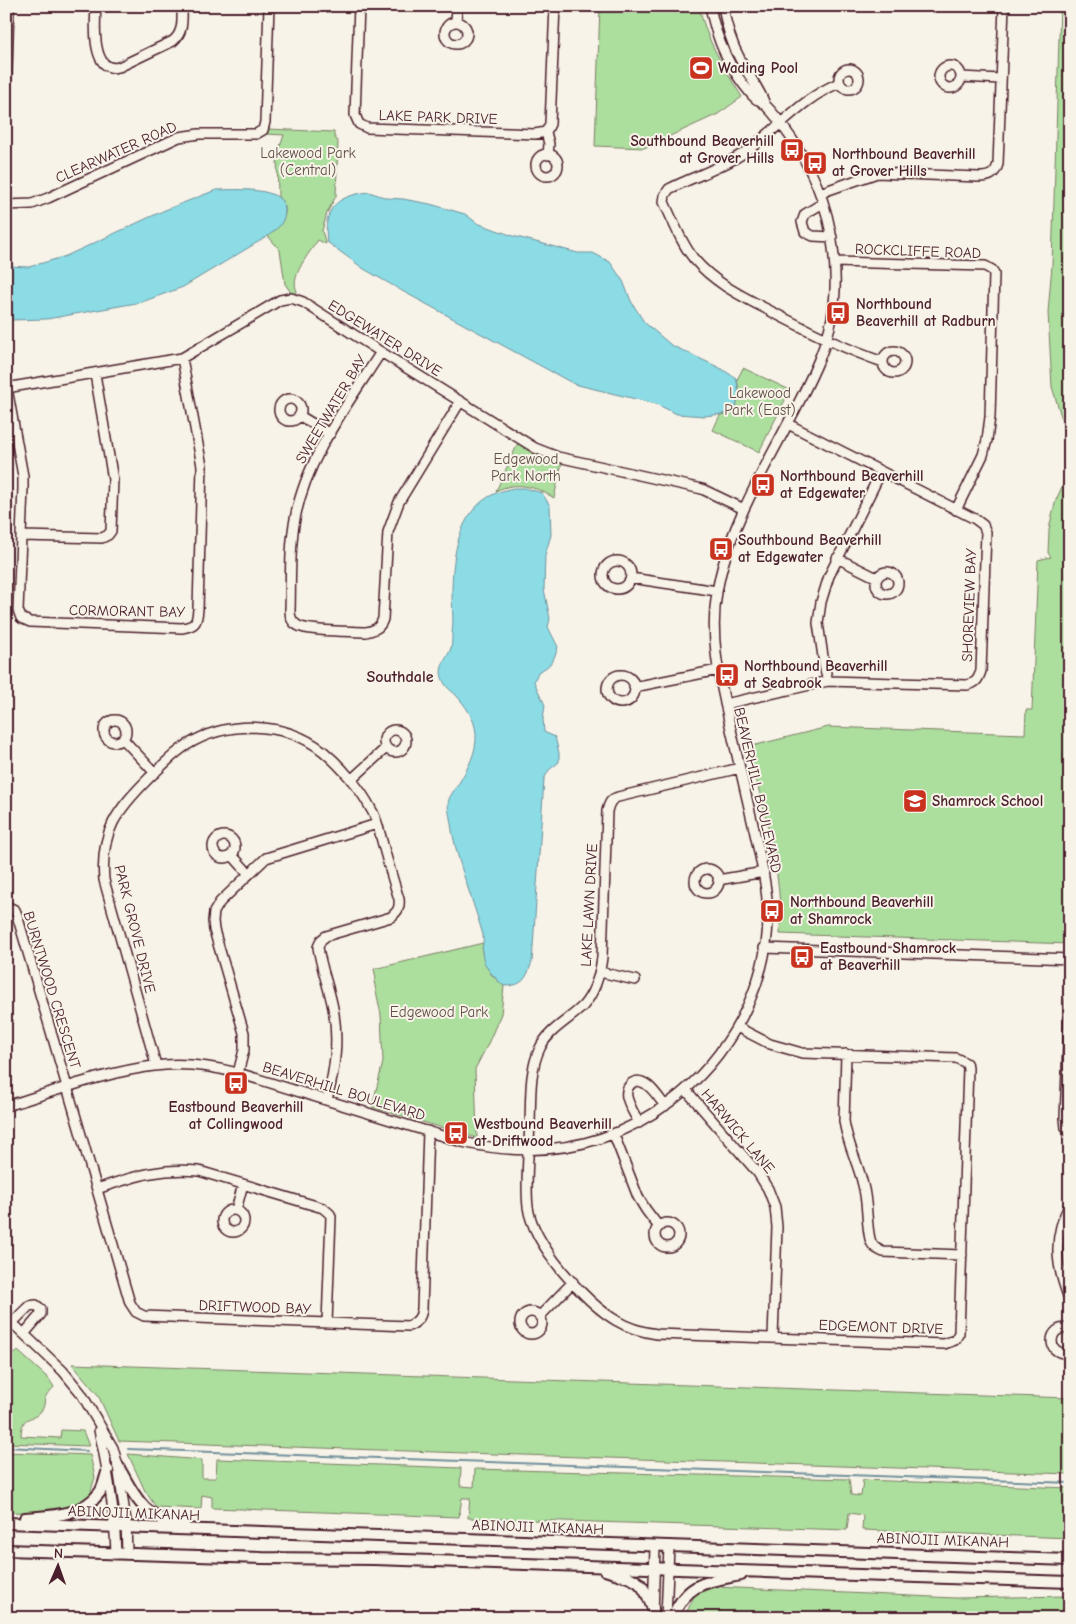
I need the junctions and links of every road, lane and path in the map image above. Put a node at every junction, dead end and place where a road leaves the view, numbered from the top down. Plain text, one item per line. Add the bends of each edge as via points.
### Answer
1 (9, 6) edge
2 (96, 6) edge
3 (182, 6) edge
4 (269, 6) edge
5 (359, 6) edge
6 (457, 6) edge
7 (555, 6) edge
8 (710, 6) edge
9 (723, 6) edge
10 (1004, 6) edge
11 (456, 22) dead end
12 (961, 77) dead end
13 (1001, 79) junction
14 (839, 83) dead end
15 (6, 103) edge
16 (765, 104) junction
17 (781, 123) junction
18 (546, 132) junction
19 (548, 155) dead end
20 (820, 193) junction
21 (823, 203) junction
22 (6, 205) edge
23 (832, 237) junction
24 (835, 262) junction
25 (826, 340) junction
26 (380, 352) junction
27 (182, 358) junction
28 (883, 362) dead end
29 (95, 374) junction
30 (6, 388) edge
31 (460, 402) junction
32 (300, 416) dead end
33 (788, 424) junction
34 (330, 434) junction
35 (881, 472) junction
36 (744, 509) junction
37 (956, 510) junction
38 (22, 536) junction
39 (838, 558) junction
40 (631, 578) dead end
41 (877, 578) dead end
42 (717, 591) junction
43 (718, 670) junction
44 (828, 681) junction
45 (634, 687) dead end
46 (725, 704) junction
47 (123, 739) dead end
48 (386, 748) dead end
49 (740, 768) junction
50 (155, 773) junction
51 (351, 780) junction
52 (377, 824) junction
53 (232, 855) dead end
54 (764, 872) junction
55 (249, 874) junction
56 (718, 880) dead end
57 (6, 906) edge
58 (764, 948) junction
59 (1070, 959) edge
60 (600, 972) junction
61 (636, 980) dead end
62 (1070, 1002) edge
63 (737, 1027) junction
64 (846, 1054) junction
65 (1068, 1057) edge
66 (156, 1065) junction
67 (238, 1073) junction
68 (68, 1087) junction
69 (686, 1090) junction
70 (327, 1100) junction
71 (6, 1106) edge
72 (665, 1106) junction
73 (639, 1123) junction
74 (428, 1131) junction
75 (1070, 1133) edge
76 (614, 1135) junction
77 (529, 1150) junction
78 (243, 1184) junction
79 (97, 1189) junction
80 (1070, 1204) edge
81 (236, 1210) dead end
82 (659, 1227) dead end
83 (962, 1255) junction
84 (573, 1282) junction
85 (1070, 1301) edge
86 (540, 1316) dead end
87 (9, 1320) edge
88 (328, 1323) junction
89 (1070, 1329) edge
90 (24, 1334) junction
91 (773, 1338) junction
92 (1070, 1352) edge
93 (97, 1420) junction
94 (118, 1466) junction
95 (108, 1470) junction
96 (6, 1522) edge
97 (116, 1527) junction
98 (126, 1528) junction
99 (214, 1531) junction
100 (655, 1546) junction
101 (668, 1546) junction
102 (6, 1550) edge
103 (116, 1554) junction
104 (127, 1554) junction
105 (1070, 1560) edge
106 (595, 1566) junction
107 (654, 1568) junction
108 (668, 1568) junction
109 (754, 1572) junction
110 (1070, 1582) edge
111 (653, 1613) edge
112 (666, 1618) edge
113 (672, 1618) edge

1 - 15 street
2 - 3 street via 100,57 106,67 112,69 179,37
4 - 22 street, CLEARWATER ROAD via 263,130 250,135 179,137 48,198 32,204
5 - 18 street, LAKE PARK DRIVE via 355,115 361,126
6 - 11 street
7 - 18 street via 550,124
8 - 16 street, BEAVERHILL BOULEVARD via 722,47 731,64 755,98
9 - 16 street, BEAVERHILL BOULEVARD via 739,59
10 - 13 street
12 - 13 street
13 - 20 street via 998,164 992,174 979,177 877,173
14 - 17 street via 815,95
16 - 17 street, BEAVERHILL BOULEVARD
17 - 20 street, BEAVERHILL BOULEVARD via 810,167
17 - 25 street via 741,155 669,190 664,202 683,243 709,275 726,288
18 - 19 street
20 - 21 street, BEAVERHILL BOULEVARD
21 - 23 street, BEAVERHILL BOULEVARD
21 - 23 street via 805,214 802,222 806,232 813,236
23 - 24 street, BEAVERHILL BOULEVARD
24 - 25 street, BEAVERHILL BOULEVARD via 834,302
24 - 37 street, ROCKCLIFFE ROAD via 985,266 994,274 987,440
25 - 28 street
25 - 33 street, BEAVERHILL BOULEVARD
26 - 27 street, EDGEWATER DRIVE via 298,299 285,298
26 - 31 street, EDGEWATER DRIVE
26 - 34 street, SWEETWATER BAY
27 - 29 street, EDGEWATER DRIVE
27 - 38 street, CORMORANT BAY via 202,466 198,619 195,623 182,628 25,621 18,610
29 - 30 street, EDGEWATER DRIVE
29 - 38 street via 113,480 111,531 102,538
30 - 38 street, CORMORANT BAY via 23,476
31 - 34 street, SWEETWATER BAY via 393,516 386,549 383,619 376,630 304,628 294,624 290,617 294,520 306,477
31 - 36 street, EDGEWATER DRIVE via 546,453 702,488
32 - 34 street
33 - 35 street, SHOREVIEW BAY
33 - 36 street, BEAVERHILL BOULEVARD
35 - 37 street, SHOREVIEW BAY
35 - 39 street
36 - 42 street, BEAVERHILL BOULEVARD via 728,548
37 - 44 street, SHOREVIEW BAY via 975,519 986,532 978,679 967,685
39 - 41 street
39 - 44 street via 829,576 818,623
40 - 42 street
42 - 43 street, BEAVERHILL BOULEVARD via 713,629
43 - 45 street
43 - 46 street, BEAVERHILL BOULEVARD
44 - 46 street, SHOREVIEW BAY
46 - 49 street, BEAVERHILL BOULEVARD
47 - 50 street
48 - 51 street
49 - 54 street, BEAVERHILL BOULEVARD
49 - 60 street, LAKE LAWN DRIVE via 613,798 607,811
50 - 51 street, PARK GROVE DRIVE via 186,745 208,734 224,729 254,727 289,732 307,741 323,751
50 - 66 street, PARK GROVE DRIVE via 128,799 112,822 103,865 104,880
51 - 52 street, PARK GROVE DRIVE via 372,809
52 - 55 street via 266,858
52 - 70 street, PARK GROVE DRIVE via 400,907 392,917 321,940 318,948 336,1025 335,1064
53 - 55 street
54 - 56 street
54 - 58 street, BEAVERHILL BOULEVARD via 768,916
55 - 67 street via 220,902 213,921 244,1033 244,1050
57 - 68 street, BURNTWOOD CRESCENT via 15,910 17,915
58 - 59 street
58 - 63 street, BEAVERHILL BOULEVARD via 758,976
60 - 61 street
60 - 77 street, LAKE LAWN DRIVE via 587,1000 549,1035 534,1063
62 - 65 street
63 - 64 street, EDGEMONT DRIVE via 785,1050
63 - 69 street, BEAVERHILL BOULEVARD via 710,1066
64 - 83 street via 844,1121 864,1186 870,1241 874,1248 883,1252
64 - 83 street, EDGEMONT DRIVE via 956,1058 966,1063
65 - 75 street via 1065,1118
66 - 67 street, BEAVERHILL BOULEVARD via 194,1065
66 - 68 street, BEAVERHILL BOULEVARD
67 - 70 street, BEAVERHILL BOULEVARD
68 - 71 street, BEAVERHILL BOULEVARD
68 - 79 street, DRIFTWOOD BAY
69 - 72 street, BEAVERHILL BOULEVARD
69 - 91 street, HARWICK LANE via 758,1172 775,1207
70 - 74 street, BEAVERHILL BOULEVARD
72 - 73 street, BEAVERHILL BOULEVARD
72 - 73 street via 641,1081 634,1082 627,1091
73 - 76 street, BEAVERHILL BOULEVARD
74 - 77 street, BEAVERHILL BOULEVARD via 486,1147
74 - 88 street, DRIFTWOOD BAY via 420,1318 409,1326
76 - 77 street, BEAVERHILL BOULEVARD via 567,1148
76 - 82 street via 638,1197
77 - 84 street, EDGEMONT DRIVE via 528,1207 533,1225 541,1241
78 - 79 street via 180,1169 160,1170
78 - 81 street
78 - 88 street via 323,1208 330,1214
79 - 88 street, DRIFTWOOD BAY via 130,1303 136,1312 144,1316
80 - 85 street via 1059,1232 1057,1255 1061,1280
83 - 91 street, EDGEMONT DRIVE via 959,1333 951,1343
84 - 86 street
84 - 91 street, EDGEMONT DRIVE via 604,1313 638,1330 657,1334
87 - 90 street
87 - 90 street via 30,1306 36,1305 41,1309 41,1314
89 - 92 street via 1056,1331 1052,1338 1055,1350
90 - 93 street via 70,1380
93 - 94 street via 113,1448
93 - 95 street
94 - 98 street
94 - 99 main road via 135,1497 153,1516
95 - 96 main road via 101,1490 91,1502 76,1510 60,1516
95 - 97 street
96 - 97 main road, ABINOJII MIKANAH
97 - 98 main road, ABINOJII MIKANAH
97 - 103 street
98 - 99 main road, ABINOJII MIKANAH
98 - 104 street
99 - 100 main road, ABINOJII MIKANAH
100 - 101 main road, ABINOJII MIKANAH
100 - 107 street
101 - 105 main road, ABINOJII MIKANAH
101 - 108 street
102 - 103 main road
103 - 104 main road
104 - 106 main road
106 - 107 main road
106 - 111 main road via 630,1577 641,1584
107 - 108 main road
107 - 111 street
108 - 109 main road
108 - 112 street
109 - 110 main road
109 - 113 main road via 694,1588 678,1603

